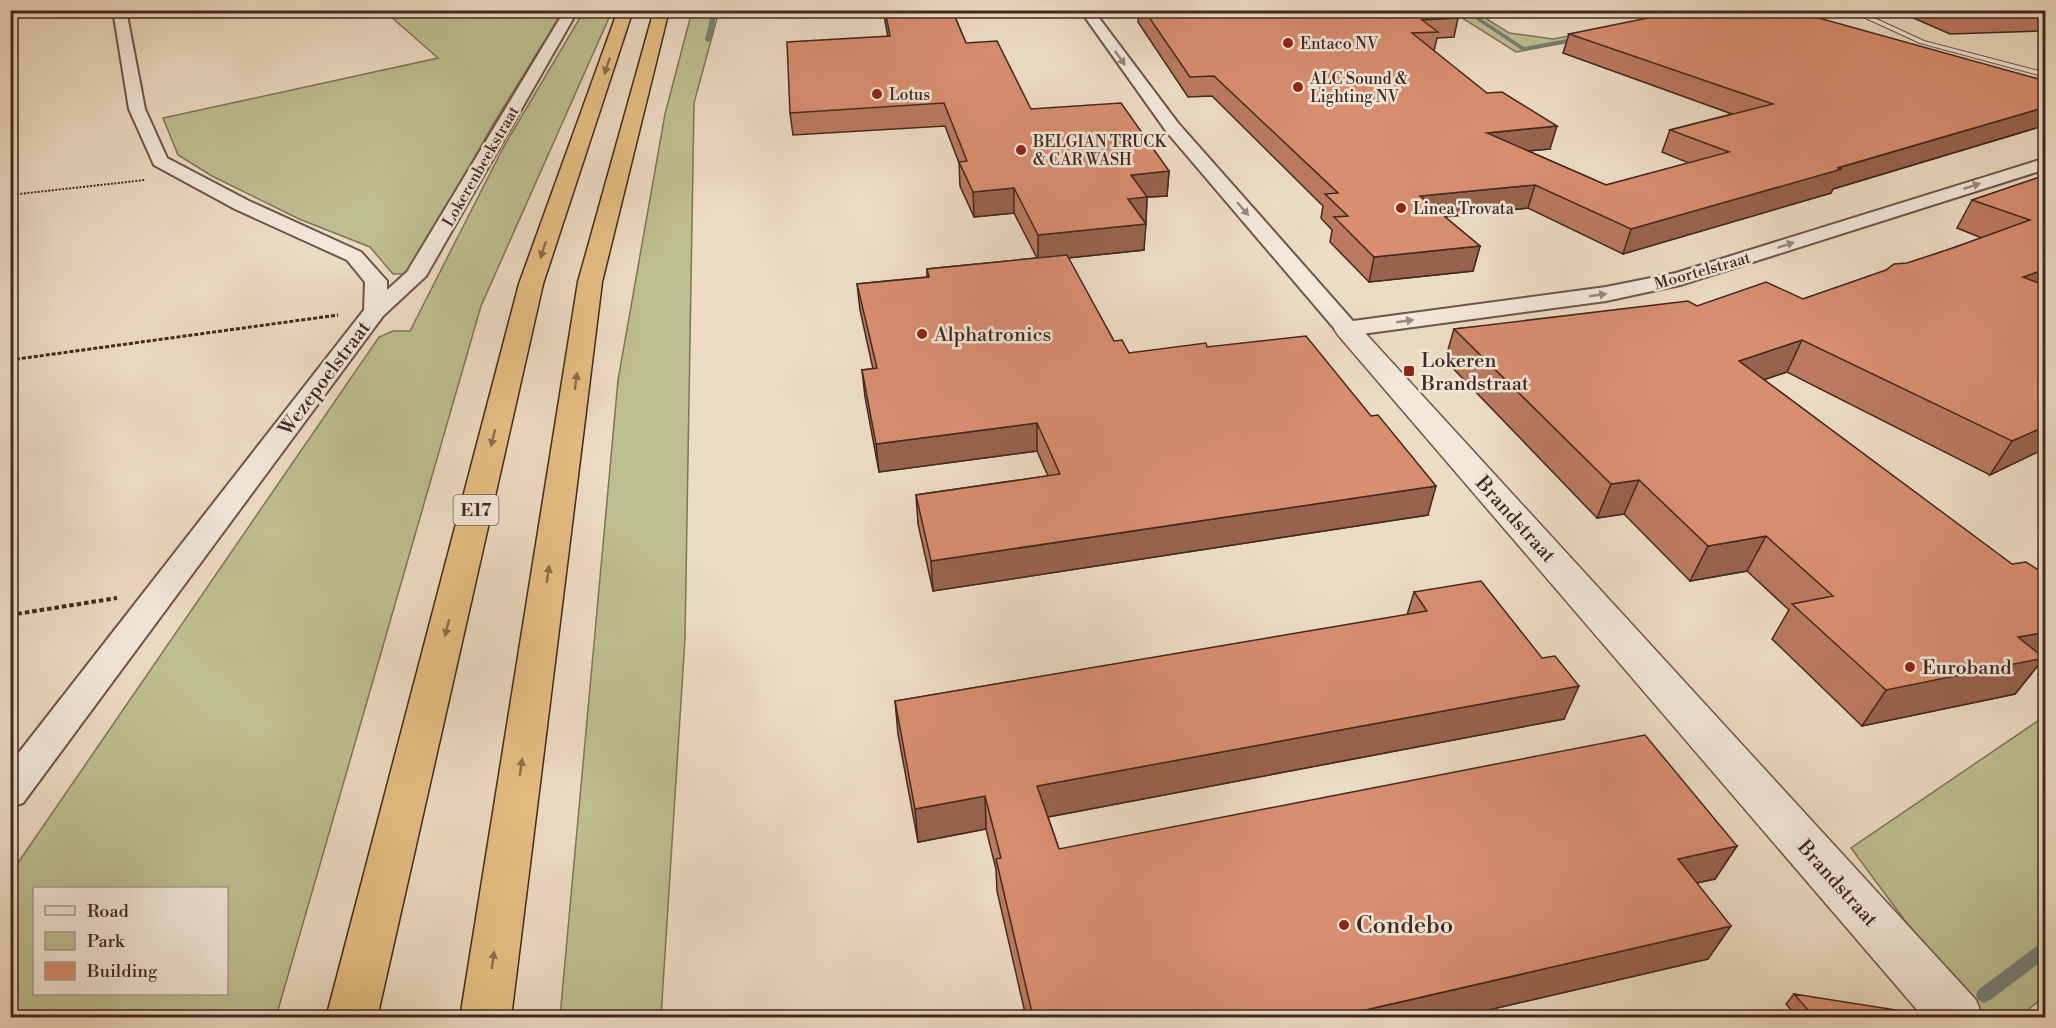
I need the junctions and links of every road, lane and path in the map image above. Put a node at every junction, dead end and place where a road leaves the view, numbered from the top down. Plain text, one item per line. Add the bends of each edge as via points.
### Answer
1 (119, 10) edge
2 (572, 10) edge
3 (626, 10) edge
4 (662, 10) edge
5 (1086, 10) edge
6 (1762, 10) edge
7 (1834, 10) edge
8 (1851, 10) edge
9 (1778, 15) junction
10 (1822, 27) edge
11 (1898, 48) edge
12 (2046, 75) edge
13 (2046, 89) edge
14 (2046, 163) edge
15 (187, 176) junction
16 (10, 195) edge
17 (375, 310) junction
18 (1347, 329) junction
19 (10, 360) edge
20 (163, 591) junction
21 (10, 615) edge
22 (10, 792) edge
23 (2046, 1014) edge
24 (351, 1017) edge
25 (485, 1017) edge
26 (1958, 1017) edge
27 (2042, 1017) edge

1 - 15 street, Wezepoelstraat via 137,108 160,161
2 - 17 street, Lokerenbeekstraat via 415,276
3 -> 24 highway, E17 via 531,284
25 -> 4 highway via 590,282
5 -> 18 street, Brandstraat via 1172,127
6 - 9 street
7 - 9 lane
8 - 12 lane via 1922,42
9 - 10 street
11 - 13 street
18 -> 14 street, Moortelstraat via 1606,294 1680,279
15 - 16 path
15 - 17 street, Wezepoelstraat via 354,256 376,281
17 - 19 path
17 - 20 street, Wezepoelstraat
18 - 26 street, Brandstraat
20 - 21 path
20 - 22 street, Wezepoelstraat
23 - 27 path

